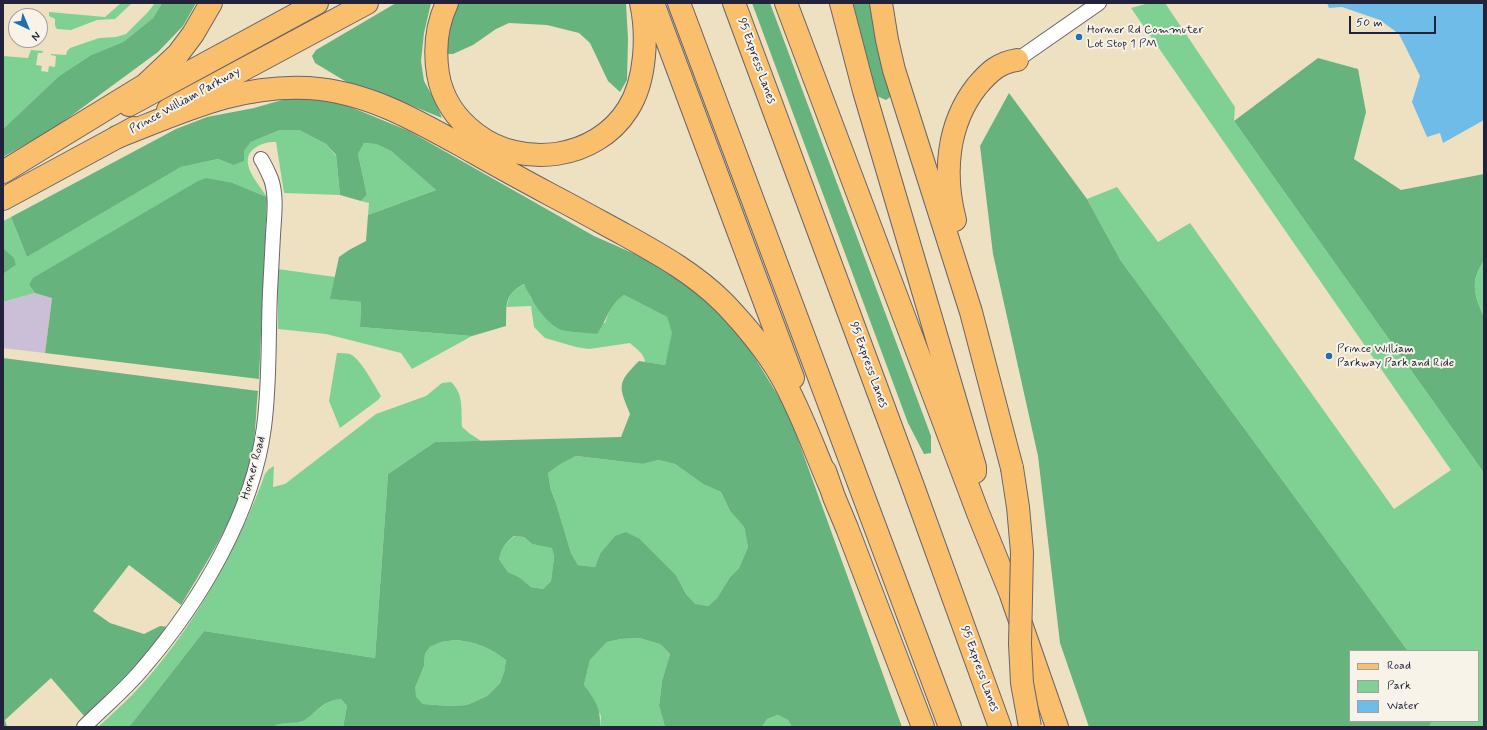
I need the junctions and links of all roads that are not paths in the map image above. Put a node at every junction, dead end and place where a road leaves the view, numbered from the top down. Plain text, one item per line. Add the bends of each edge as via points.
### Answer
1 (211, 3) edge
2 (317, 3) edge
3 (367, 3) edge
4 (447, 3) edge
5 (641, 3) edge
6 (653, 3) edge
7 (679, 3) edge
8 (734, 3) edge
9 (786, 3) edge
10 (841, 3) edge
11 (881, 3) edge
12 (1099, 3) edge
13 (1017, 60) joint
14 (117, 137) junction
15 (261, 159) dead end
16 (3, 172) edge
17 (3, 199) edge
18 (971, 312) junction
19 (830, 486) junction
20 (978, 513) junction
21 (84, 727) edge
22 (923, 727) edge
23 (950, 727) edge
24 (1000, 727) edge
25 (1030, 727) edge
26 (1057, 727) edge

1 - 16 main road via 178,54 145,85
2 - 16 main road, Prince William Parkway
3 - 14 main road, Prince William Parkway
4 - 5 main road via 439,24 436,57 443,93 449,105 469,129 483,139 508,151 543,156 573,151 592,142 619,121 628,109 635,95 644,55 645,33
6 - 19 main road via 805,407
7 - 23 main road
8 - 24 main road, 95 Express Lanes
9 - 20 main road
10 - 20 main road via 975,466
11 - 18 main road via 894,70
12 - 13 street
13 - 18 main road via 1003,63 982,81 966,102 952,137 948,190 959,237
14 - 17 main road, Prince William Parkway
14 - 19 main road via 226,96 283,88 322,90 367,99 427,126 660,254 704,285 747,329 781,375
15 - 21 street, Horner Road via 271,179 274,213 265,420 254,478 232,533 184,615 143,668
18 - 25 main road, bridge via 1012,468 1018,507 1022,552 1022,683
19 - 22 main road
20 - 26 main road via 1010,592

